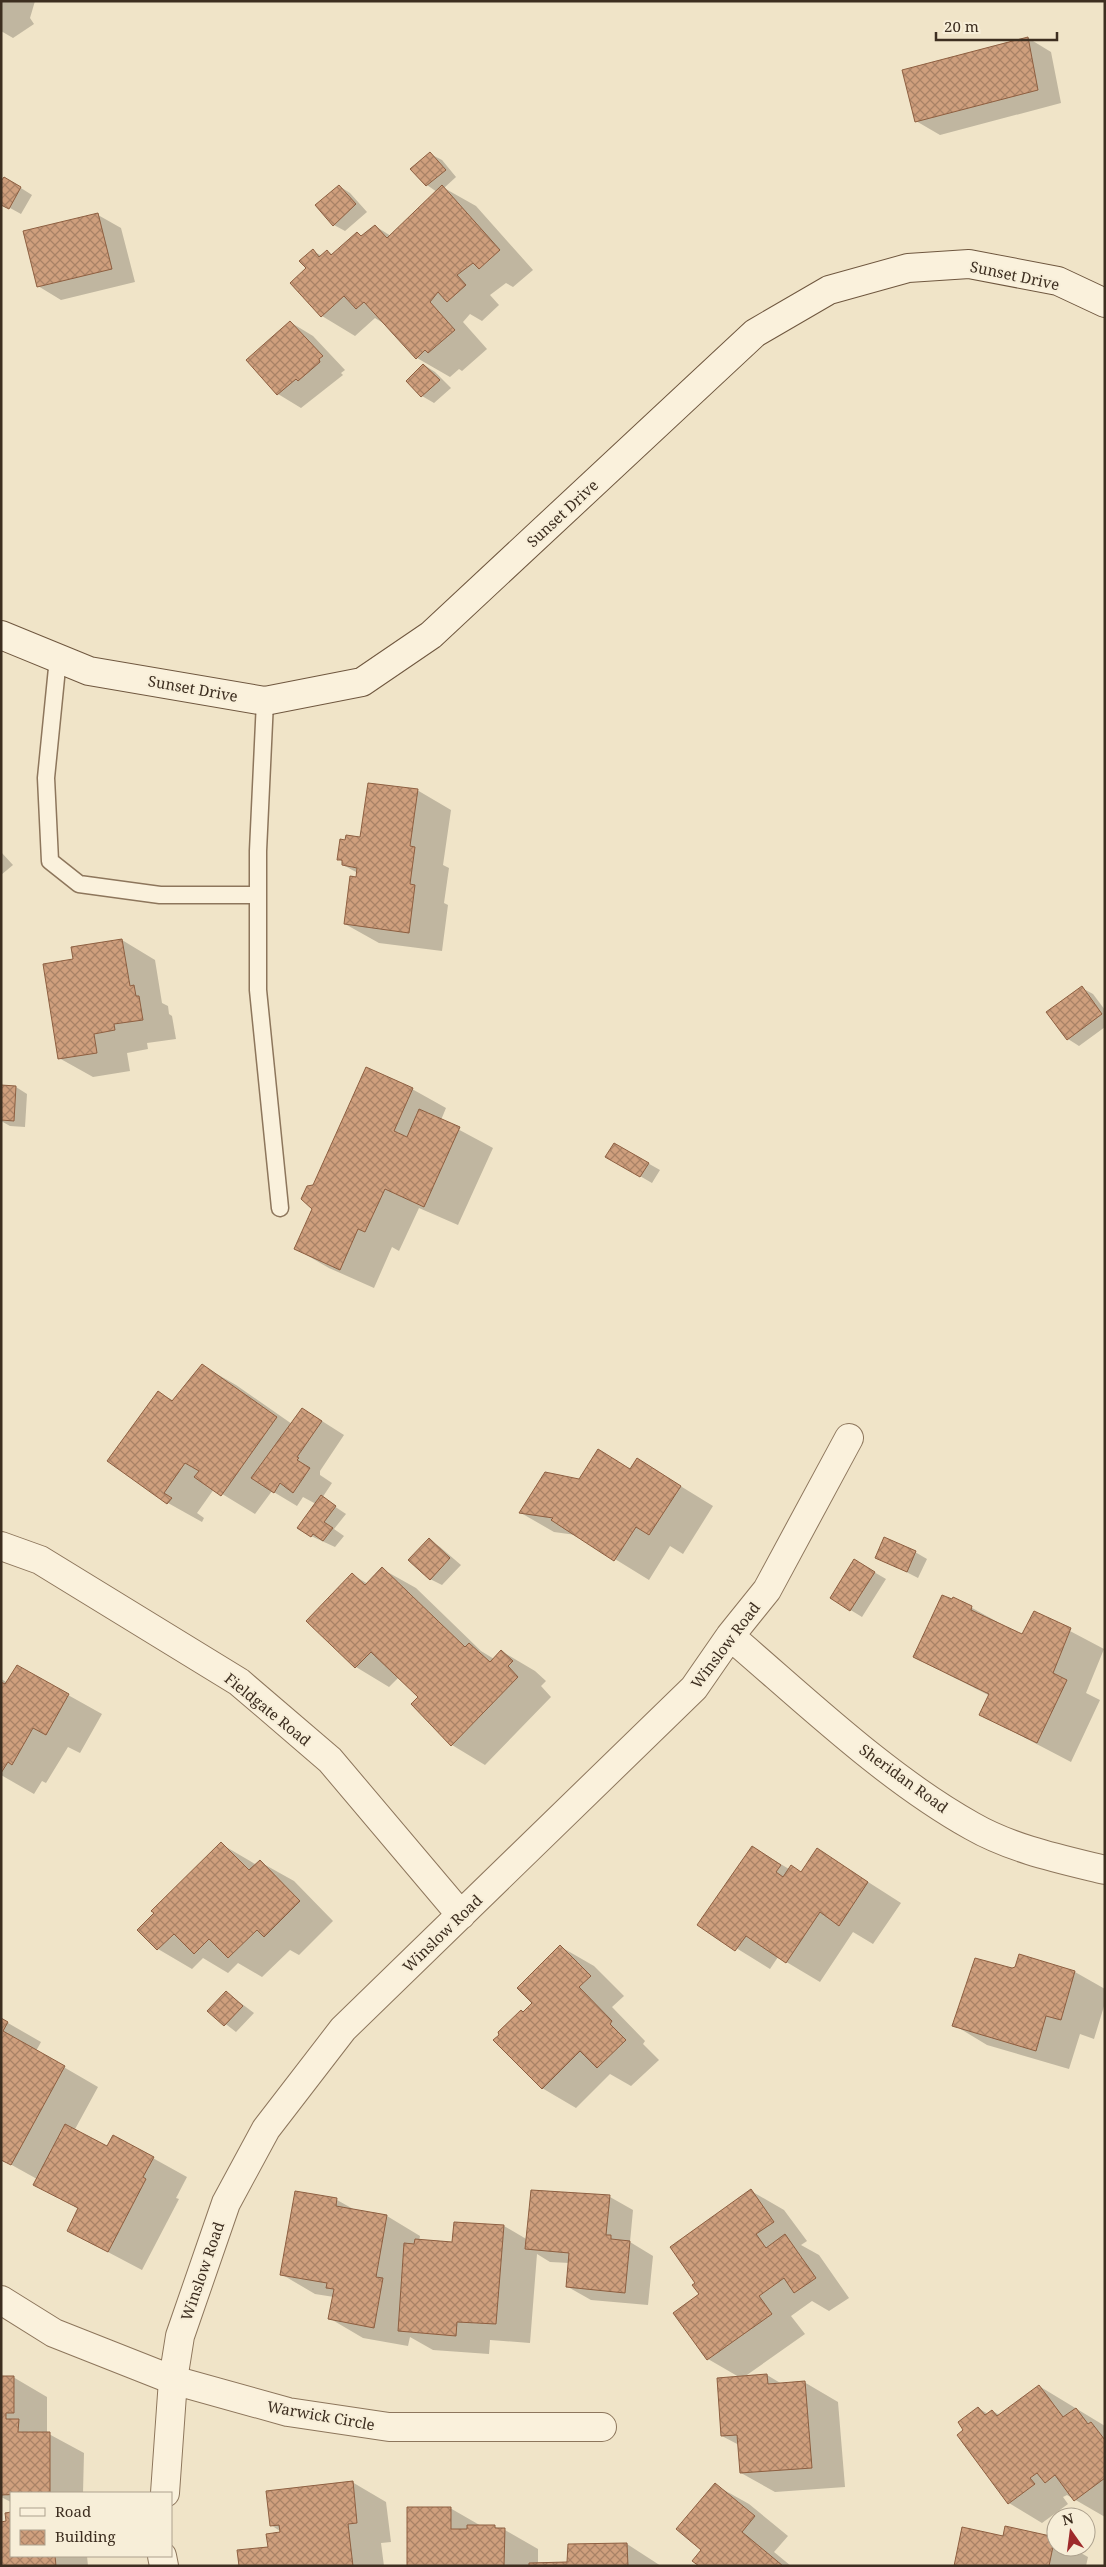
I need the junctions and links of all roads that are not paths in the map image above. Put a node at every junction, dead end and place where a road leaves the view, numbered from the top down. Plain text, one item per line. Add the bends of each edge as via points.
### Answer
1 (1105, 303) edge
2 (1, 635) edge
3 (58, 658) junction
4 (265, 701) junction
5 (258, 895) junction
6 (280, 1208) dead end
7 (849, 1438) dead end
8 (1, 1546) edge
9 (730, 1636) junction
10 (1105, 1870) edge
11 (461, 1915) junction
12 (1, 2300) edge
13 (173, 2380) junction
14 (602, 2427) dead end
15 (165, 2492) edge

1 - 4 street, Sunset Drive via 1058,281 969,264 908,268 829,290 755,333 431,635 362,682
2 - 3 street, Sunset Drive
3 - 4 street, Sunset Drive via 89,671
3 - 5 lane via 46,778 50,861 79,884 160,895
4 - 5 lane
5 - 6 lane via 258,990
7 - 9 street, Winslow Road via 767,1590
8 - 11 street, Fieldgate Road via 40,1560 239,1682 330,1760
9 - 10 street, Sheridan Road via 882,1765 972,1827 1032,1851
9 - 11 street, Winslow Road via 694,1688
11 - 13 street, Winslow Road via 343,2029 266,2130 226,2203 180,2336
12 - 13 street, Warwick Circle via 54,2333
13 - 14 street, Warwick Circle via 288,2412 389,2426
13 - 15 street, Winslow Road

